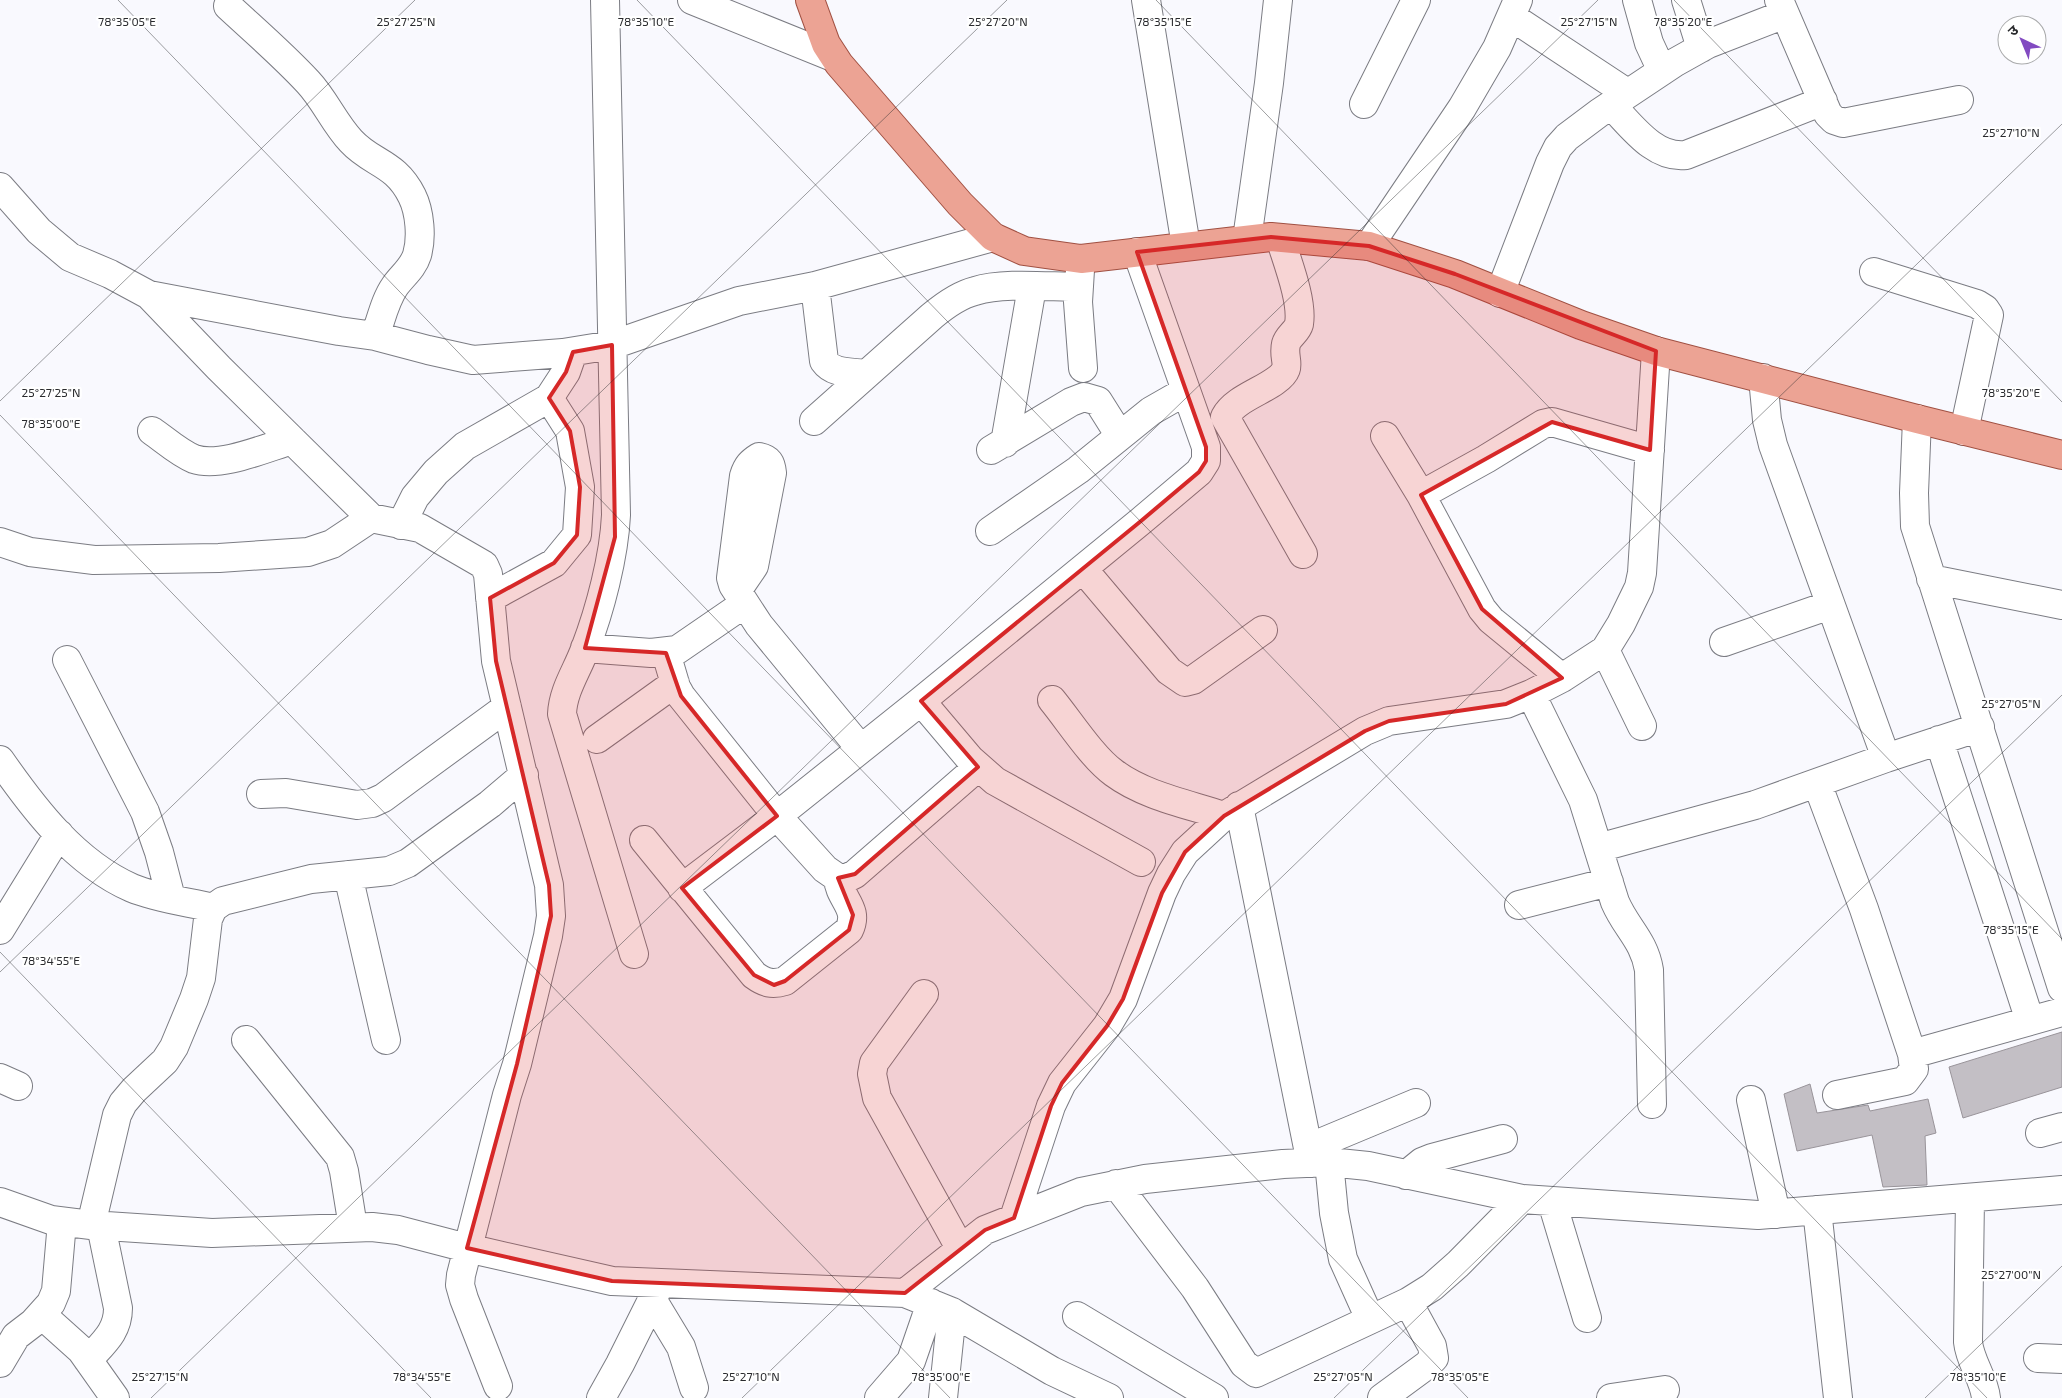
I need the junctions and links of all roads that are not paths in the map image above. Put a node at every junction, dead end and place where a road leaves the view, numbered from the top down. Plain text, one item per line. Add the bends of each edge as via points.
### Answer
1 (605, 0) edge
2 (692, 0) edge
3 (810, 0) edge
4 (1146, 0) edge
5 (1278, 0) edge
6 (1416, 0) edge
7 (1637, 0) edge
8 (1686, 0) edge
9 (228, 6) dead end
10 (1782, 7) edge
11 (1515, 8) edge
12 (1701, 48) junction
13 (833, 57) junction
14 (1662, 70) junction
15 (1619, 99) junction
16 (1959, 100) dead end
17 (1823, 101) junction
18 (1364, 104) dead end
19 (0, 187) edge
20 (993, 236) junction
21 (1280, 238) junction
22 (1247, 239) junction
23 (1186, 246) junction
24 (1369, 246) junction
25 (1137, 252) junction
26 (1081, 259) junction
27 (1874, 272) dead end
28 (816, 286) junction
29 (1032, 287) junction
30 (1079, 288) junction
31 (1500, 293) junction
32 (149, 296) junction
33 (375, 336) junction
34 (612, 345) junction
35 (1656, 350) junction
36 (573, 352) junction
37 (1083, 368) dead end
38 (866, 374) junction
39 (1763, 378) junction
40 (1186, 391) junction
41 (549, 398) junction
42 (1917, 419) junction
43 (814, 420) dead end
44 (152, 431) dead end
45 (1964, 431) junction
46 (1120, 436) junction
47 (1384, 436) dead end
48 (292, 440) junction
49 (1650, 450) junction
50 (2062, 455) edge
51 (1421, 495) junction
52 (371, 518) junction
53 (401, 525) junction
54 (990, 532) dead end
55 (0, 542) edge
56 (1303, 554) dead end
57 (1083, 568) junction
58 (1931, 579) junction
59 (490, 598) junction
60 (1830, 604) junction
61 (2062, 606) edge
62 (1263, 630) dead end
63 (1724, 642) dead end
64 (586, 648) junction
65 (1605, 650) junction
66 (666, 653) junction
67 (67, 660) dead end
68 (1562, 678) junction
69 (676, 683) junction
70 (1531, 694) junction
71 (1052, 700) dead end
72 (921, 701) junction
73 (506, 707) junction
74 (1642, 726) dead end
75 (1980, 727) junction
76 (597, 739) dead end
77 (1939, 740) junction
78 (861, 749) junction
79 (1886, 758) junction
80 (0, 760) edge
81 (978, 768) junction
82 (524, 775) junction
83 (1817, 783) junction
84 (261, 794) dead end
85 (1232, 811) junction
86 (777, 816) junction
87 (59, 834) junction
88 (644, 840) dead end
89 (1598, 848) junction
90 (1141, 862) dead end
91 (348, 875) junction
92 (838, 878) junction
93 (1609, 882) junction
94 (682, 888) junction
95 (171, 898) junction
96 (1519, 905) dead end
97 (213, 908) junction
98 (0, 930) edge
99 (634, 954) dead end
100 (2062, 988) edge
101 (924, 994) dead end
102 (2062, 1012) edge
103 (2030, 1021) junction
104 (246, 1040) dead end
105 (386, 1040) dead end
106 (1912, 1054) junction
107 (1837, 1095) dead end
108 (1751, 1100) dead end
109 (1416, 1103) dead end
110 (1652, 1104) dead end
111 (1503, 1139) dead end
112 (1316, 1158) junction
113 (1406, 1175) junction
114 (1116, 1184) junction
115 (2062, 1190) edge
116 (1970, 1198) junction
117 (1522, 1200) junction
118 (0, 1202) edge
119 (1552, 1202) junction
120 (1817, 1210) junction
121 (1776, 1214) junction
122 (1014, 1218) junction
123 (62, 1222) junction
124 (96, 1226) junction
125 (353, 1227) junction
126 (467, 1248) junction
127 (960, 1248) junction
128 (656, 1291) junction
129 (905, 1293) junction
130 (1408, 1302) junction
131 (941, 1308) junction
132 (42, 1314) junction
133 (1077, 1316) dead end
134 (1587, 1318) dead end
135 (1370, 1319) junction
136 (88, 1360) junction
137 (0, 1364) edge
138 (620, 1364) junction
139 (498, 1386) dead end
140 (694, 1388) dead end
141 (1665, 1390) dead end
142 (1099, 1396) edge
143 (115, 1398) edge
144 (601, 1398) edge
145 (620, 1398) edge
146 (879, 1398) edge
147 (943, 1398) edge
148 (1214, 1398) edge
149 (1382, 1398) edge
150 (1611, 1398) edge
151 (1838, 1398) edge
152 (1986, 1398) edge

1 - 34 street
2 - 13 street
3 - 13 main road
4 - 23 street
5 - 22 street
6 - 18 street
7 - 14 street via 1649,43
8 - 12 street
9 - 33 street via 308,82 352,143 388,166 402,179 412,196 419,231 417,255 394,287
10 - 12 street
10 - 17 street
11 - 15 street
11 - 24 street via 1480,79
12 - 14 street
13 - 20 main road via 960,204
14 - 15 street
15 - 17 street via 1651,145 1675,156 1686,155
15 - 31 street via 1558,147
16 - 17 street via 1843,123 1828,114
19 - 32 street via 39,231 70,257
20 - 26 main road via 1024,251
20 - 28 street
21 - 22 main road
21 - 24 main road
21 - 56 street via 1299,316 1298,327 1286,342 1288,367 1275,381 1234,406 1225,417
22 - 23 main road
23 - 25 main road
24 - 31 main road via 1455,274
25 - 26 main road
25 - 40 street
26 - 30 street
27 - 45 street via 1977,304 1989,316
28 - 34 street via 738,301
28 - 38 street via 824,361 829,368
29 - 30 street
29 - 38 street via 987,288 964,295 944,306
29 - 46 street via 998,447 1084,397 1098,401
30 - 37 street
31 - 35 main road
32 - 33 street
32 - 48 street
33 - 36 street via 472,360
34 - 36 street
34 - 64 street via 615,537
35 - 39 main road
35 - 49 street
36 - 41 street via 566,372
38 - 43 street
39 - 42 main road
39 - 60 street via 1773,445
40 - 46 street via 1151,411
40 - 57 street via 1206,448 1206,461 1199,472
41 - 53 street via 465,446 436,472 415,498
41 - 59 street via 570,431 580,487 577,535 554,563
42 - 45 main road
42 - 58 street via 1915,526
44 - 48 street via 194,458 208,462
45 - 50 main road
46 - 54 street
47 - 51 street
48 - 52 street
49 - 51 street via 1552,422 1543,424
49 - 65 street via 1639,587 1622,624
51 - 68 street via 1491,620
52 - 53 street
52 - 55 street via 332,544 308,552 249,556 94,560 30,552
53 - 59 street via 420,528 484,565
57 - 62 street via 1169,671 1185,682 1193,680
57 - 72 street
58 - 61 street
58 - 75 street
59 - 73 street via 496,661
60 - 63 street
60 - 79 street
64 - 66 street
64 - 99 street via 563,700 562,714
65 - 68 street
65 - 74 street
66 - 69 street
66 - 78 street via 677,650 741,598
67 - 95 street via 146,812
68 - 70 street
69 - 76 street
69 - 86 street via 681,696
70 - 85 street via 1482,709 1389,721 1365,731
70 - 89 street via 1583,800
71 - 85 street via 1113,772 1142,789
72 - 78 street
72 - 81 street
73 - 82 street
73 - 84 street via 372,803 357,805 286,793
75 - 77 street
75 - 100 street
77 - 79 street
77 - 103 street
78 - 86 street
79 - 83 street
80 - 87 street
81 - 90 street via 995,781
81 - 92 street via 856,874
82 - 91 street via 490,804 408,863 389,871
82 - 126 street via 549,885 551,916 517,1064
83 - 89 street via 1755,805
83 - 106 street via 1864,909
85 - 112 street
85 - 122 street via 1185,852 1171,874 1122,999 1107,1026 1062,1083 1051,1106
86 - 92 street via 825,869
86 - 94 street
87 - 95 street via 70,847 98,868 132,888
87 - 98 street
88 - 94 street
89 - 93 street
91 - 97 street via 311,879 223,901
91 - 105 street
92 - 94 street via 838,886 853,915 849,930 785,981 774,985 754,975
93 - 96 street
93 - 110 street via 1621,917 1639,940 1649,970
95 - 97 street
97 - 124 street via 208,919 201,978 174,1047 165,1061 123,1103 117,1115
101 - 127 street via 874,1063 873,1086 898,1138
102 - 103 street
103 - 106 street
104 - 125 street via 340,1156
106 - 107 street via 1914,1069 1905,1081
108 - 121 street
109 - 112 street
111 - 113 street via 1432,1158
112 - 113 street
112 - 114 street
112 - 135 street via 1334,1213 1343,1259
113 - 117 street
114 - 122 street via 1081,1192
114 - 135 street via 1196,1288 1250,1370 1256,1373
115 - 116 street
116 - 120 street
116 - 152 street via 1968,1342 1969,1354 1985,1386
117 - 119 street
117 - 130 street via 1458,1264 1432,1287
118 - 123 street
119 - 121 street
119 - 134 street
120 - 121 street
120 - 151 street
122 - 127 street via 985,1230
123 - 124 street
123 - 132 street via 56,1291
124 - 125 street via 212,1233
124 - 136 street via 118,1308 118,1320 110,1335
125 - 126 street via 398,1230
126 - 128 street
126 - 139 street via 460,1285
127 - 129 street
128 - 129 street
128 - 138 street
128 - 140 street via 681,1347
129 - 131 street
130 - 135 street
130 - 149 street via 1432,1346 1434,1358
131 - 142 street
131 - 146 street via 911,1361
131 - 147 street
132 - 136 street
132 - 137 street via 16,1336
133 - 148 street
136 - 143 street
138 - 144 street
138 - 145 street
141 - 150 street

